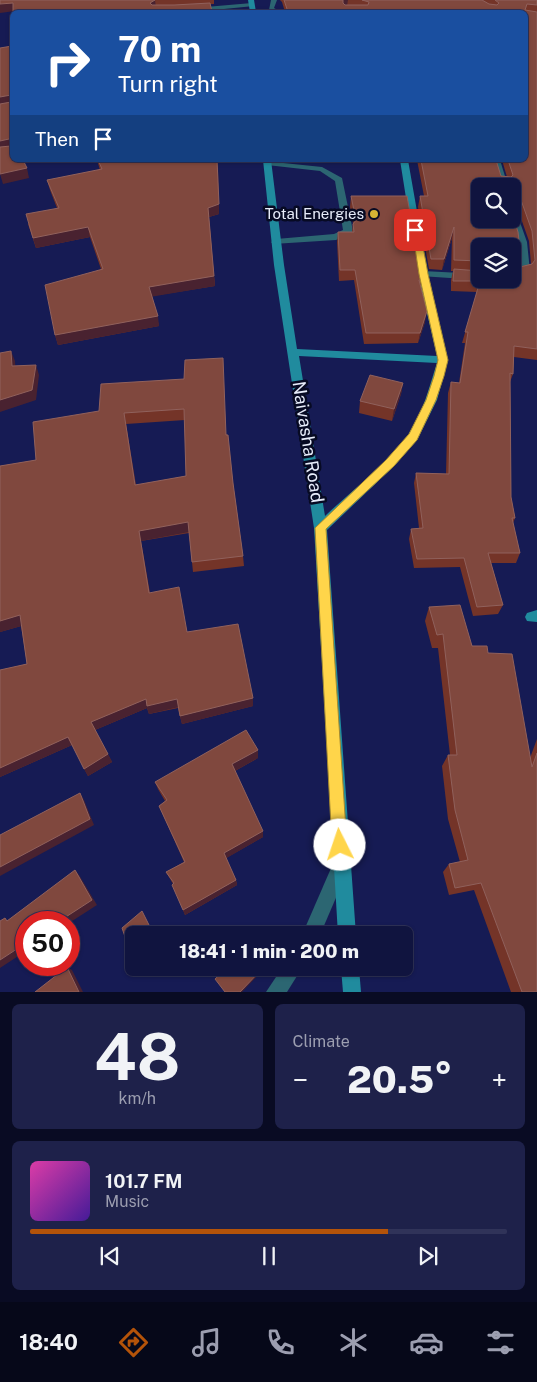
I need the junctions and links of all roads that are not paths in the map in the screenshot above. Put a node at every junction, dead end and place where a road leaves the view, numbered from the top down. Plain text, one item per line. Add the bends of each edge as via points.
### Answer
1 (251, 2) edge
2 (185, 10) edge
3 (267, 162) edge
4 (404, 162) edge
5 (497, 162) edge
6 (502, 178) edge
7 (521, 239) edge
8 (276, 242) junction
9 (521, 272) edge
10 (423, 274) junction
11 (471, 277) edge
12 (294, 352) junction
13 (443, 360) junction
14 (320, 528) junction
15 (341, 865) junction
16 (315, 926) edge
17 (346, 926) edge
18 (287, 976) edge
19 (351, 976) edge
20 (275, 992) edge
21 (352, 992) edge

1 - 2 street
3 - 8 main road, Naivasha Road
3 - 8 street via 322,169 339,180 348,232 336,237
4 - 10 main road
5 - 6 street
7 - 9 street via 525,271
8 - 12 main road, Naivasha Road
10 - 11 street
10 - 13 main road
12 - 13 main road
12 - 14 main road, Naivasha Road
13 - 14 main road via 431,400 413,437
14 - 15 main road, Naivasha Road
15 - 16 street
15 - 17 main road, Naivasha Road
18 - 20 street
19 - 21 main road

